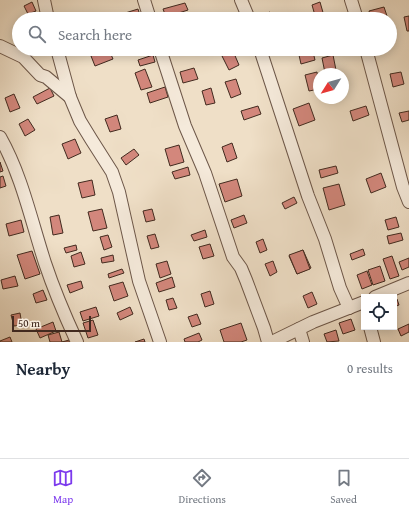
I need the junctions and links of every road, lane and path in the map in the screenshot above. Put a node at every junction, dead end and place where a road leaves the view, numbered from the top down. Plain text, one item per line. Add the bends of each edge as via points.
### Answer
1 (44, 0) edge
2 (144, 0) edge
3 (241, 0) edge
4 (351, 0) edge
5 (47, 12) edge
6 (148, 12) edge
7 (246, 12) edge
8 (355, 12) edge
9 (0, 46) edge
10 (12, 51) edge
11 (23, 56) edge
12 (59, 56) edge
13 (162, 56) edge
14 (262, 56) edge
15 (368, 56) edge
16 (70, 97) junction
17 (0, 137) edge
18 (409, 202) edge
19 (409, 283) edge
20 (382, 294) edge
21 (361, 305) edge
22 (349, 308) junction
23 (299, 329) junction
24 (371, 330) edge
25 (77, 342) edge
26 (160, 342) edge
27 (268, 342) edge
28 (272, 342) edge
29 (303, 342) edge
30 (374, 342) edge

1 - 5 street
2 - 6 street
3 - 7 street
4 - 8 street
9 - 10 street
11 - 16 street via 40,75
12 - 16 street
13 - 27 street via 233,257 246,280
14 - 22 street via 308,196
15 - 18 street
16 - 26 street via 90,139 112,172 139,281
17 - 25 street via 18,176 53,286
19 - 20 street
21 - 22 street
22 - 23 street
23 - 28 street
23 - 29 street
24 - 30 street

